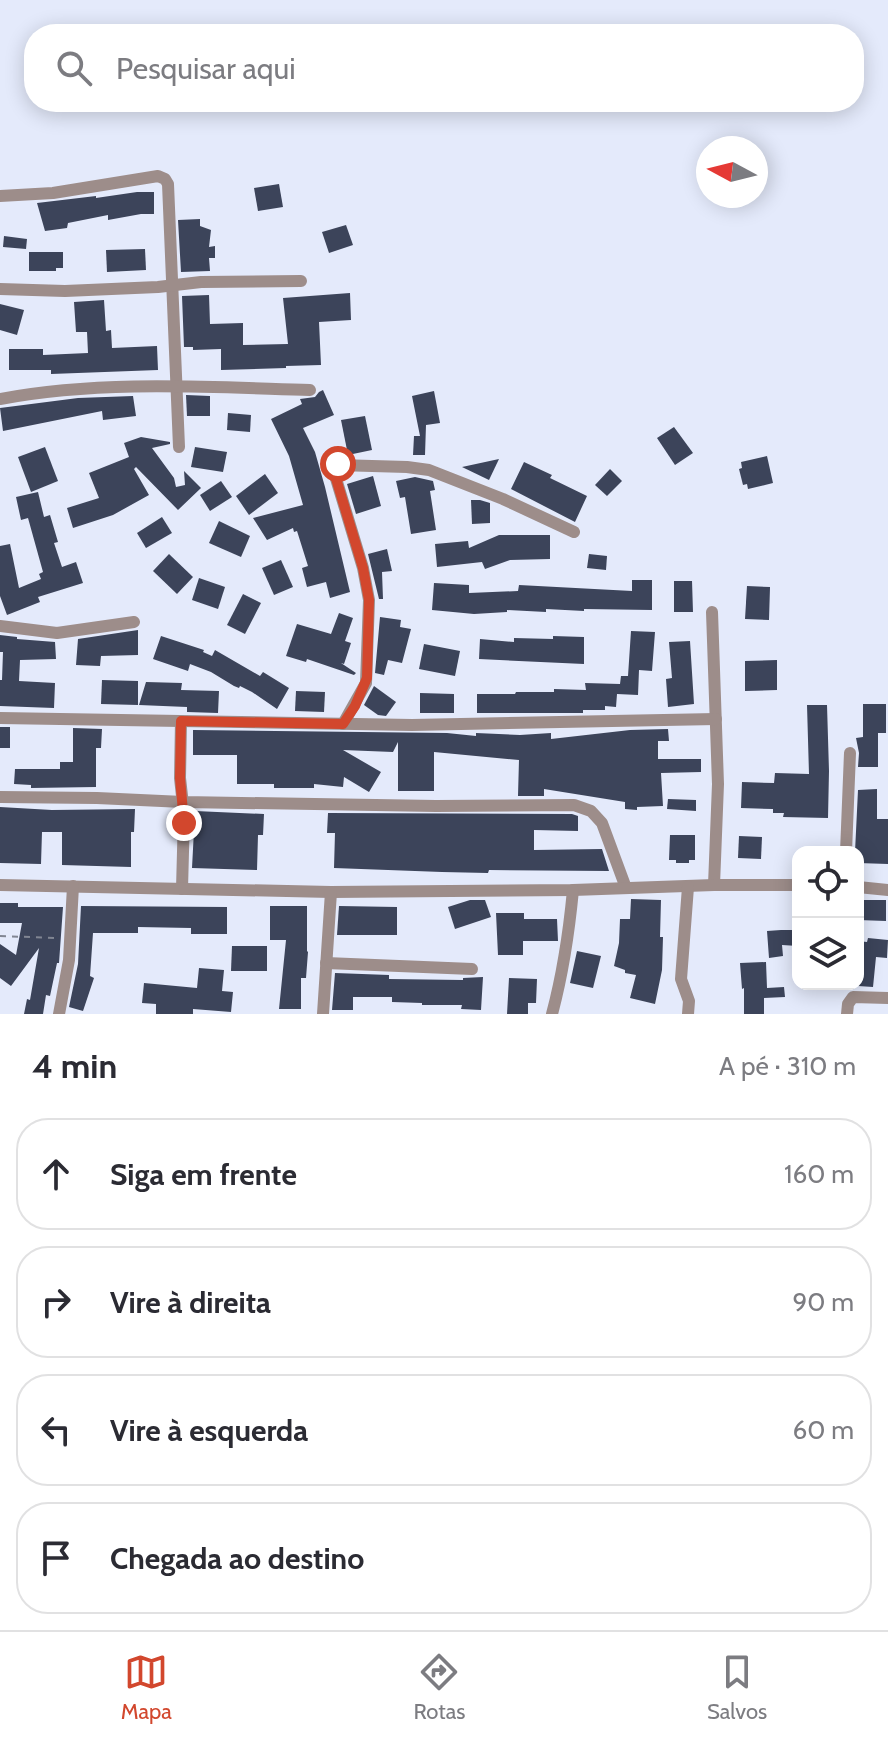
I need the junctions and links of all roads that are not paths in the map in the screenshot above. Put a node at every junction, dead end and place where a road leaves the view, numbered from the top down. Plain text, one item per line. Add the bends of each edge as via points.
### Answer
1 (0, 196) edge
2 (301, 281) dead end
3 (173, 285) junction
4 (0, 289) edge
5 (177, 386) junction
6 (310, 390) dead end
7 (0, 399) edge
8 (179, 447) dead end
9 (574, 532) dead end
10 (712, 612) dead end
11 (134, 622) dead end
12 (0, 626) edge
13 (0, 718) edge
14 (716, 719) junction
15 (181, 721) junction
16 (343, 724) junction
17 (850, 753) dead end
18 (0, 797) edge
19 (183, 802) junction
20 (846, 846) edge
21 (0, 885) edge
22 (714, 885) junction
23 (792, 885) edge
24 (73, 886) junction
25 (688, 887) junction
26 (626, 888) junction
27 (864, 888) edge
28 (182, 889) junction
29 (573, 890) junction
30 (888, 890) edge
31 (331, 892) junction
32 (326, 963) junction
33 (472, 969) dead end
34 (888, 998) edge
35 (59, 1014) edge
36 (323, 1014) edge
37 (552, 1014) edge
38 (688, 1014) edge
39 (847, 1014) edge

1 - 3 street via 162,177 168,184
2 - 3 street
3 - 4 street
3 - 5 street
5 - 6 street
5 - 7 street via 82,388
5 - 8 street
9 - 16 street via 429,470 337,465 334,472 369,600 366,683
10 - 14 street
11 - 12 street via 57,633
13 - 15 street
14 - 16 street
14 - 22 street
15 - 16 street
15 - 19 street
17 - 20 street
18 - 19 street
19 - 26 street via 574,805 591,811 602,823
19 - 28 street
21 - 24 street
22 - 23 street
22 - 25 street
24 - 28 street
24 - 35 street via 69,960
25 - 26 street
25 - 38 street via 681,979
26 - 29 street
27 - 30 street
28 - 31 street
29 - 31 street
29 - 37 street
31 - 32 street
32 - 33 street
32 - 36 street
34 - 39 street via 853,997

